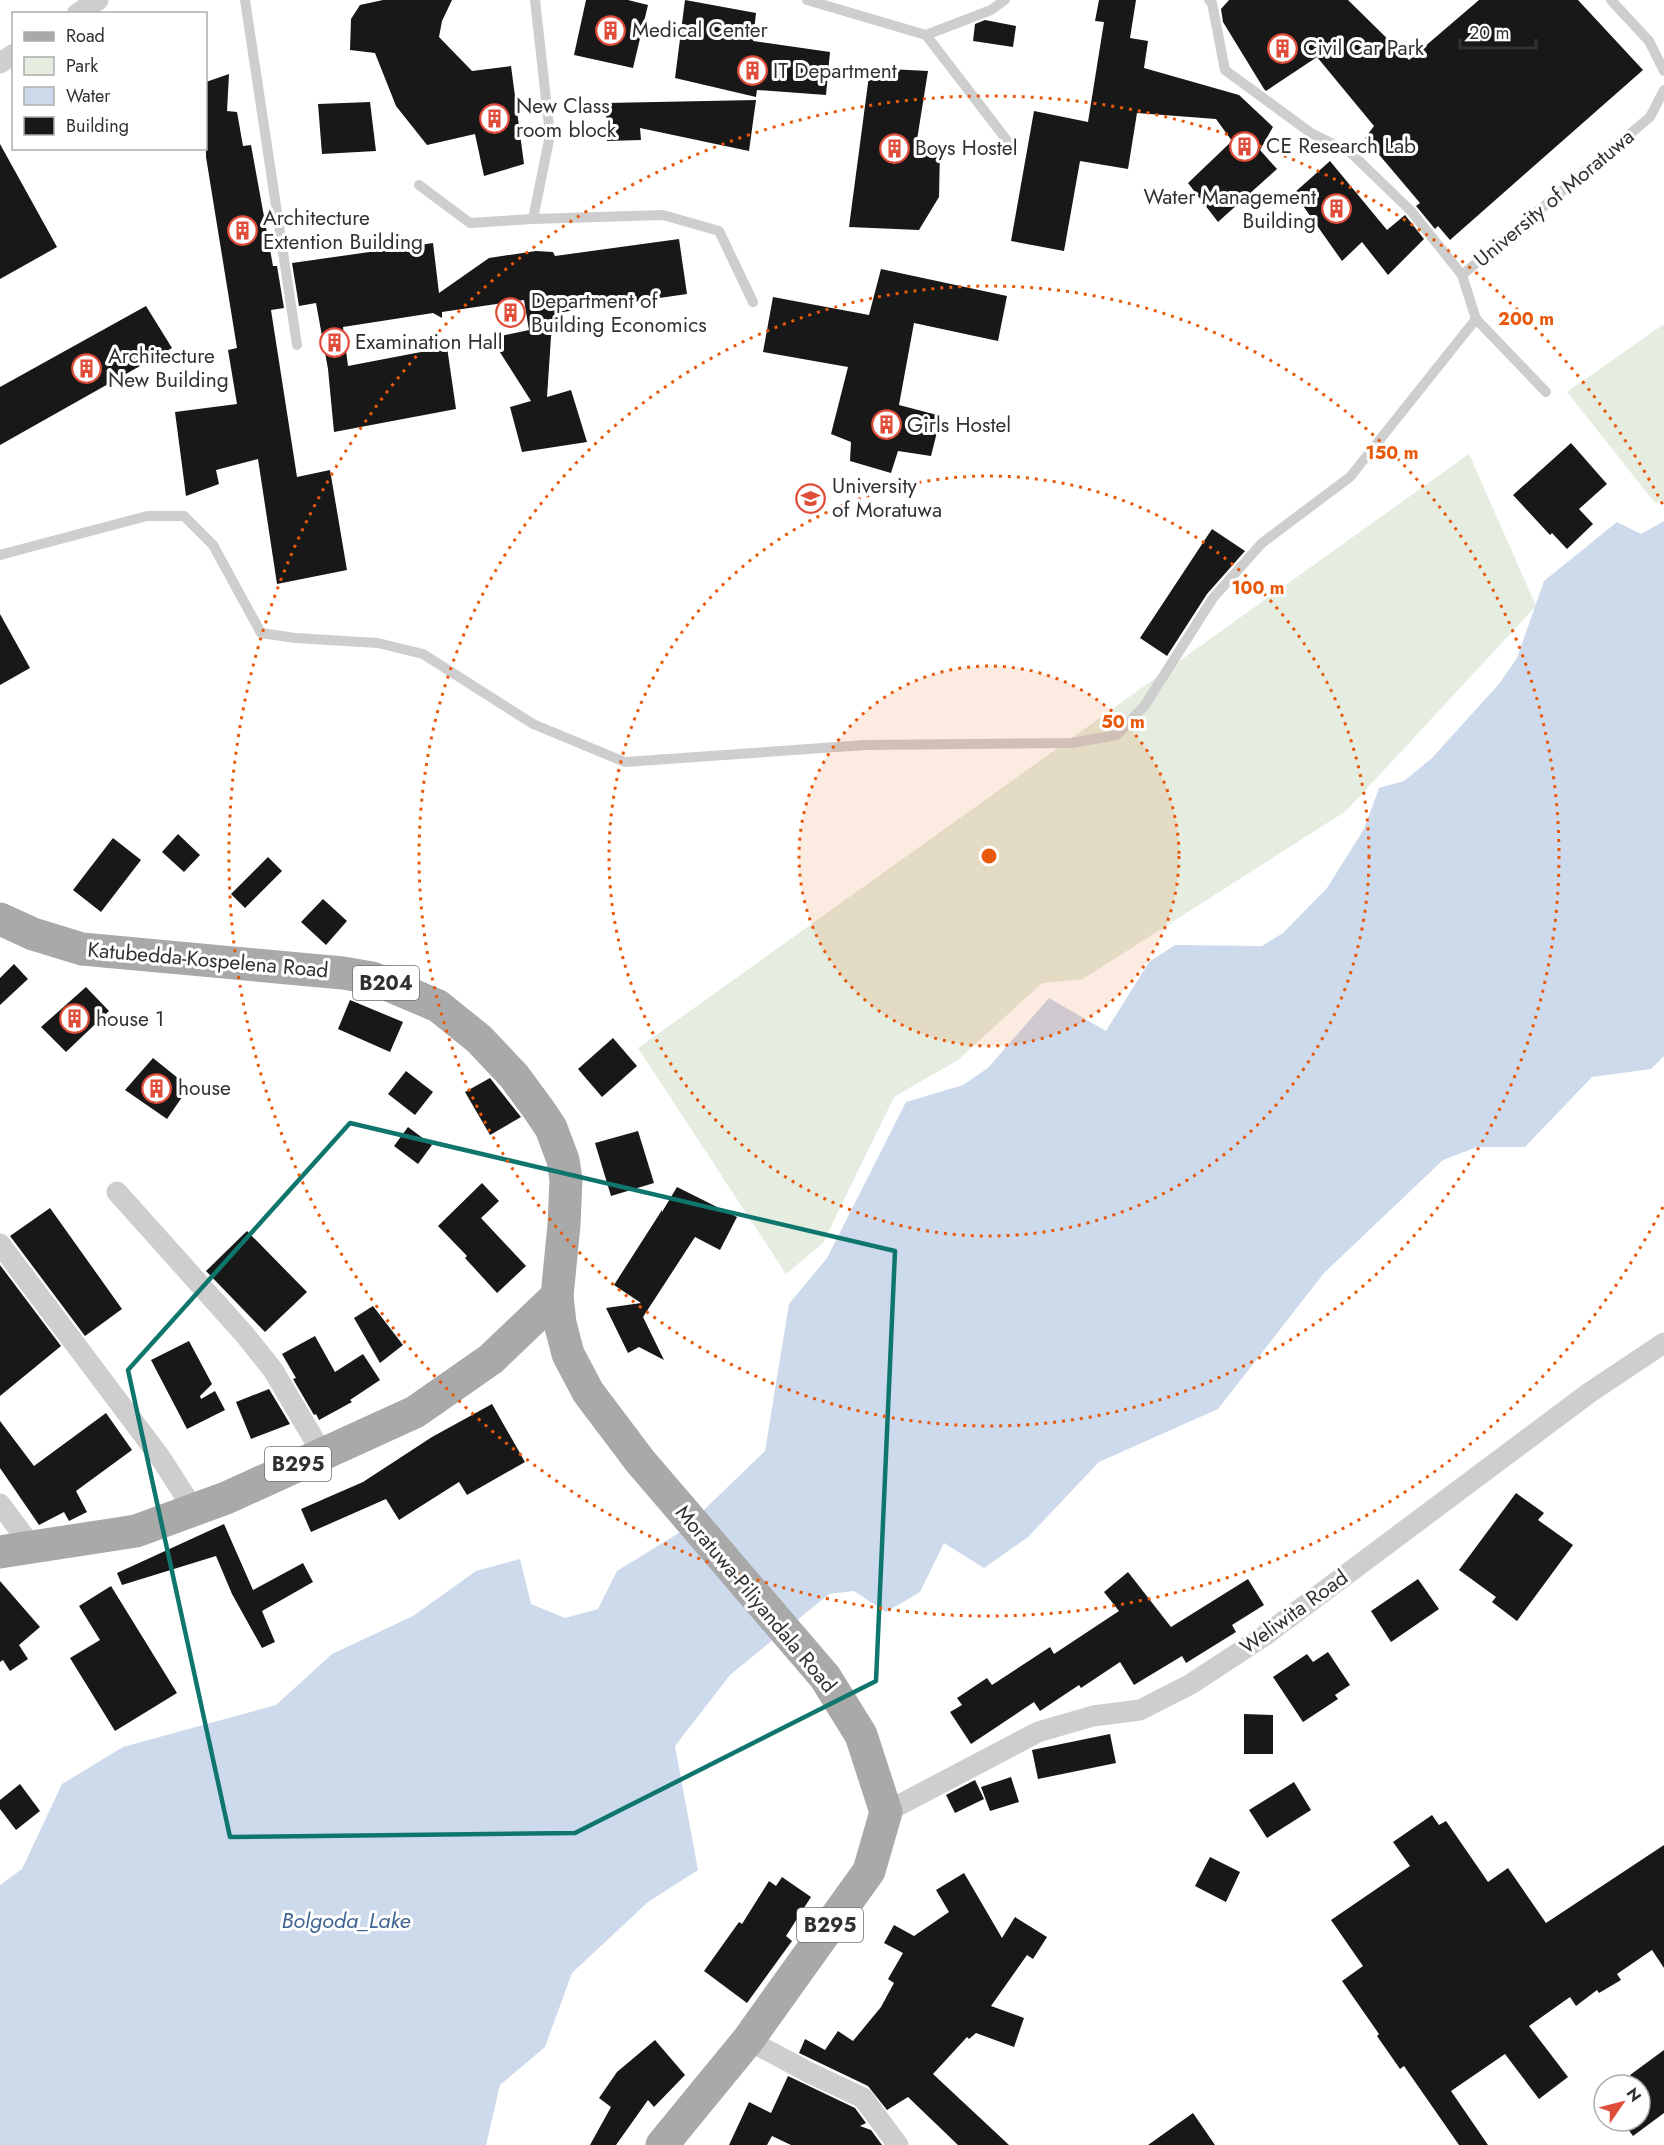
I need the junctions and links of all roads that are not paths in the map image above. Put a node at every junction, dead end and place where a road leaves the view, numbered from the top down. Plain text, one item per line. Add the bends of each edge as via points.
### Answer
1 (98, 0) edge
2 (245, 0) edge
3 (535, 0) edge
4 (807, 0) edge
5 (1005, 0) edge
6 (1209, 0) edge
7 (1611, 0) edge
8 (80, 12) edge
9 (926, 35) junction
10 (1664, 71) edge
11 (1664, 90) edge
12 (1009, 143) dead end
13 (419, 186) dead end
14 (532, 219) junction
15 (1462, 275) junction
16 (753, 302) dead end
17 (1476, 319) junction
18 (297, 345) dead end
19 (1546, 392) dead end
20 (0, 555) edge
21 (0, 919) edge
22 (117, 1192) dead end
23 (0, 1244) edge
24 (557, 1296) junction
25 (1664, 1343) edge
26 (322, 1453) junction
27 (0, 1504) edge
28 (194, 1510) junction
29 (16, 1550) edge
30 (886, 1812) junction
31 (747, 2040) junction
32 (662, 2145) edge
33 (898, 2145) edge

1 - 8 street
2 - 18 lane
3 - 14 lane via 550,135
4 - 9 lane
5 - 9 lane via 991,10
6 - 15 lane, University of Moratuwa via 1225,70 1311,133 1351,153 1411,211
7 - 10 lane via 1649,41
9 - 12 lane
11 - 15 lane, University of Moratuwa via 1650,117
13 - 14 lane via 470,223
14 - 16 lane via 663,215 718,231
15 - 17 lane, University of Moratuwa
17 - 19 lane, University of Moratuwa
17 - 20 lane via 1350,477 1262,543 1213,598 1145,705 1117,735 1071,743 865,746 625,762 533,724 423,654 378,643 261,633 213,545 184,516 147,516
21 - 24 main road, Katubedda-Kospelena Road / B204 via 82,949 372,978 438,1006 479,1039 514,1076 551,1128 566,1180
22 - 26 street via 273,1370
23 - 28 street via 160,1457
24 - 26 main road, B295 via 491,1359 415,1412
24 - 30 main road, Moratuwa-Piliyandala Road via 568,1354 588,1392 640,1461 825,1677 861,1735
25 - 30 street, Weliwita Road via 1590,1393 1264,1636 1191,1684 1140,1710 1093,1716 1038,1732
26 - 28 main road, B295
27 - 29 street
28 - 29 main road, B295 via 136,1531
30 - 31 main road, B295 via 869,1871
31 - 32 main road, B295
31 - 33 street via 863,2098

